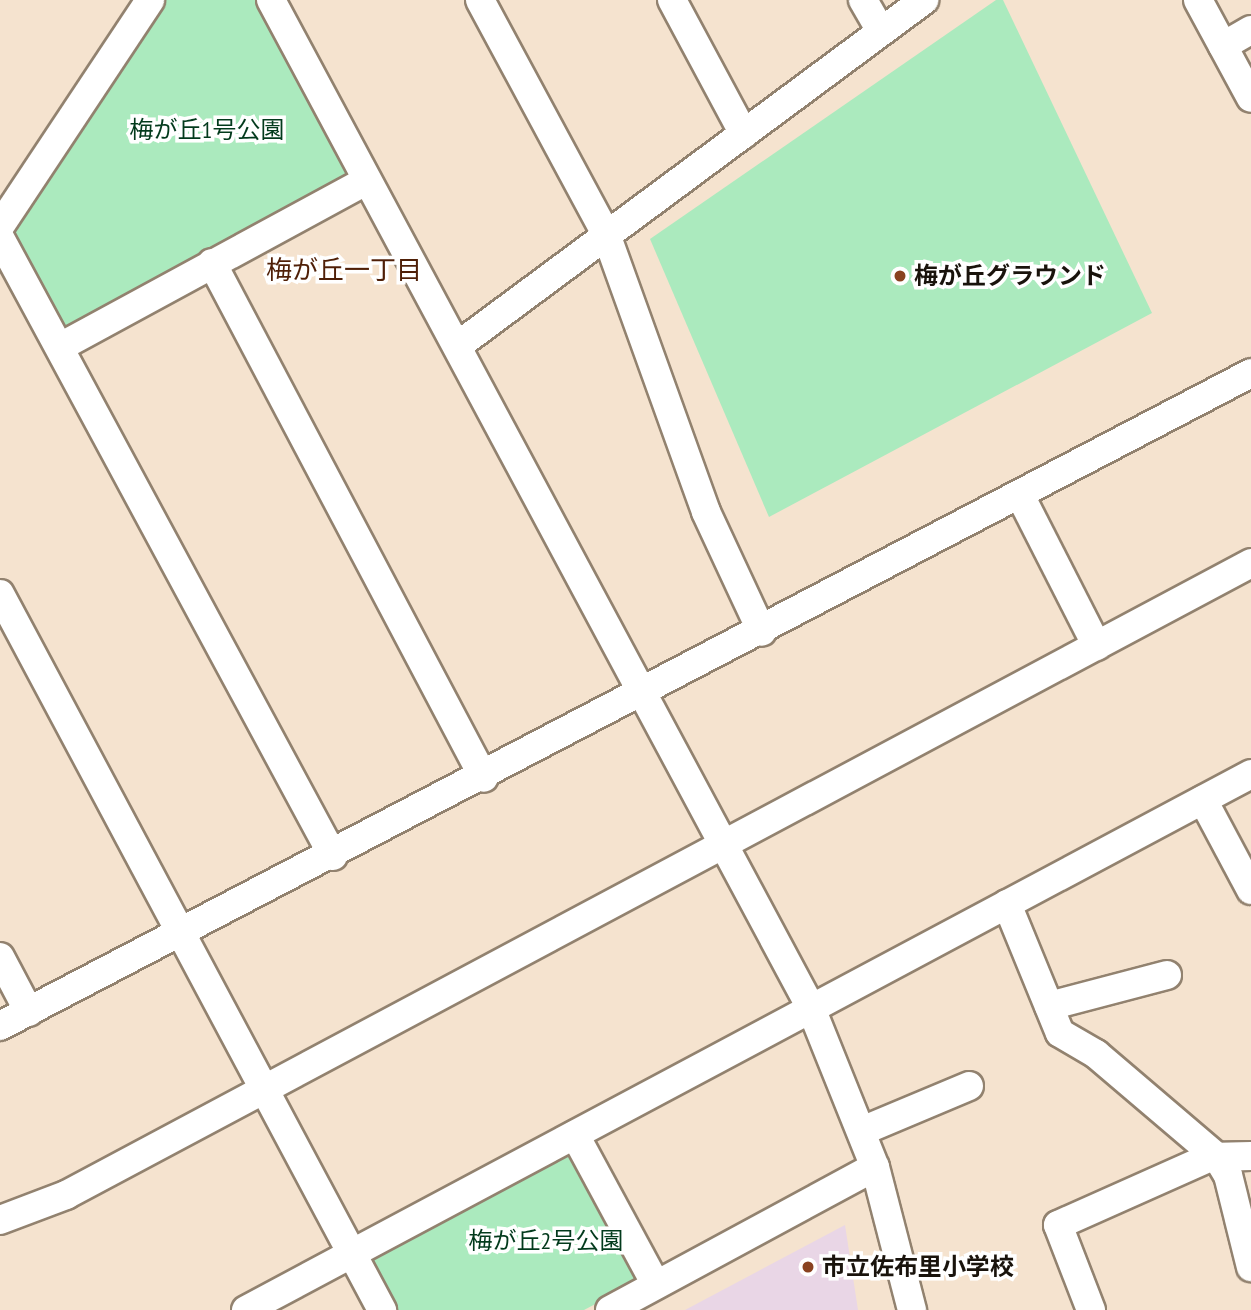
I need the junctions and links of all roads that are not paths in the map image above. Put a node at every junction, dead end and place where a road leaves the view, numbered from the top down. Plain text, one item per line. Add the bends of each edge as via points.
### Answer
1 (150, 0) edge
2 (271, 0) edge
3 (480, 0) edge
4 (672, 0) edge
5 (863, 0) edge
6 (923, 0) edge
7 (1198, 0) edge
8 (1251, 30) edge
9 (881, 31) junction
10 (1223, 46) junction
11 (1251, 98) edge
12 (744, 134) junction
13 (367, 180) junction
14 (0, 226) edge
15 (606, 234) junction
16 (0, 238) edge
17 (212, 264) junction
18 (460, 344) junction
19 (60, 347) junction
20 (1251, 373) edge
21 (1021, 497) junction
22 (1251, 563) edge
23 (0, 594) edge
24 (762, 632) junction
25 (1097, 646) junction
26 (645, 693) junction
27 (1251, 774) edge
28 (484, 778) junction
29 (1203, 800) junction
30 (724, 842) junction
31 (333, 856) junction
32 (1251, 890) edge
33 (1007, 904) junction
34 (183, 933) junction
35 (0, 957) edge
36 (1167, 975) dead end
37 (1049, 1006) junction
38 (811, 1008) junction
39 (29, 1012) junction
40 (0, 1026) edge
41 (969, 1086) dead end
42 (265, 1088) junction
43 (862, 1131) junction
44 (575, 1135) junction
45 (1251, 1156) edge
46 (1217, 1157) junction
47 (875, 1167) junction
48 (0, 1220) edge
49 (353, 1255) junction
50 (1251, 1267) edge
51 (656, 1285) junction
52 (246, 1310) edge
53 (382, 1310) edge
54 (610, 1310) edge
55 (912, 1310) edge
56 (1091, 1310) edge

1 - 14 street
2 - 13 street
3 - 15 street
4 - 12 street
5 - 9 street
6 - 9 street
7 - 10 street
8 - 10 street
9 - 12 street
10 - 11 street
12 - 15 street
13 - 17 street
13 - 18 street
15 - 18 street
15 - 24 street via 706,512
16 - 19 street
17 - 19 street
17 - 28 street
18 - 26 street
19 - 31 street
20 - 21 street
21 - 24 street
21 - 25 street
22 - 25 street
23 - 34 street
24 - 26 street
25 - 30 street
26 - 28 street
26 - 30 street
27 - 29 street
28 - 31 street
29 - 32 street
29 - 33 street
30 - 38 street
30 - 42 street
31 - 34 street
33 - 37 street
33 - 38 street
34 - 39 street
34 - 42 street
35 - 39 street
36 - 37 street
37 - 46 street via 1060,1033 1116,1070
38 - 43 street
38 - 44 street
39 - 40 street
41 - 43 street
42 - 48 street via 66,1195
42 - 49 street
43 - 47 street
44 - 49 street
44 - 51 street
45 - 46 street
46 - 50 street via 1228,1175
46 - 56 street via 1058,1225
47 - 51 street
47 - 55 street
49 - 52 street
49 - 53 street
51 - 54 street

